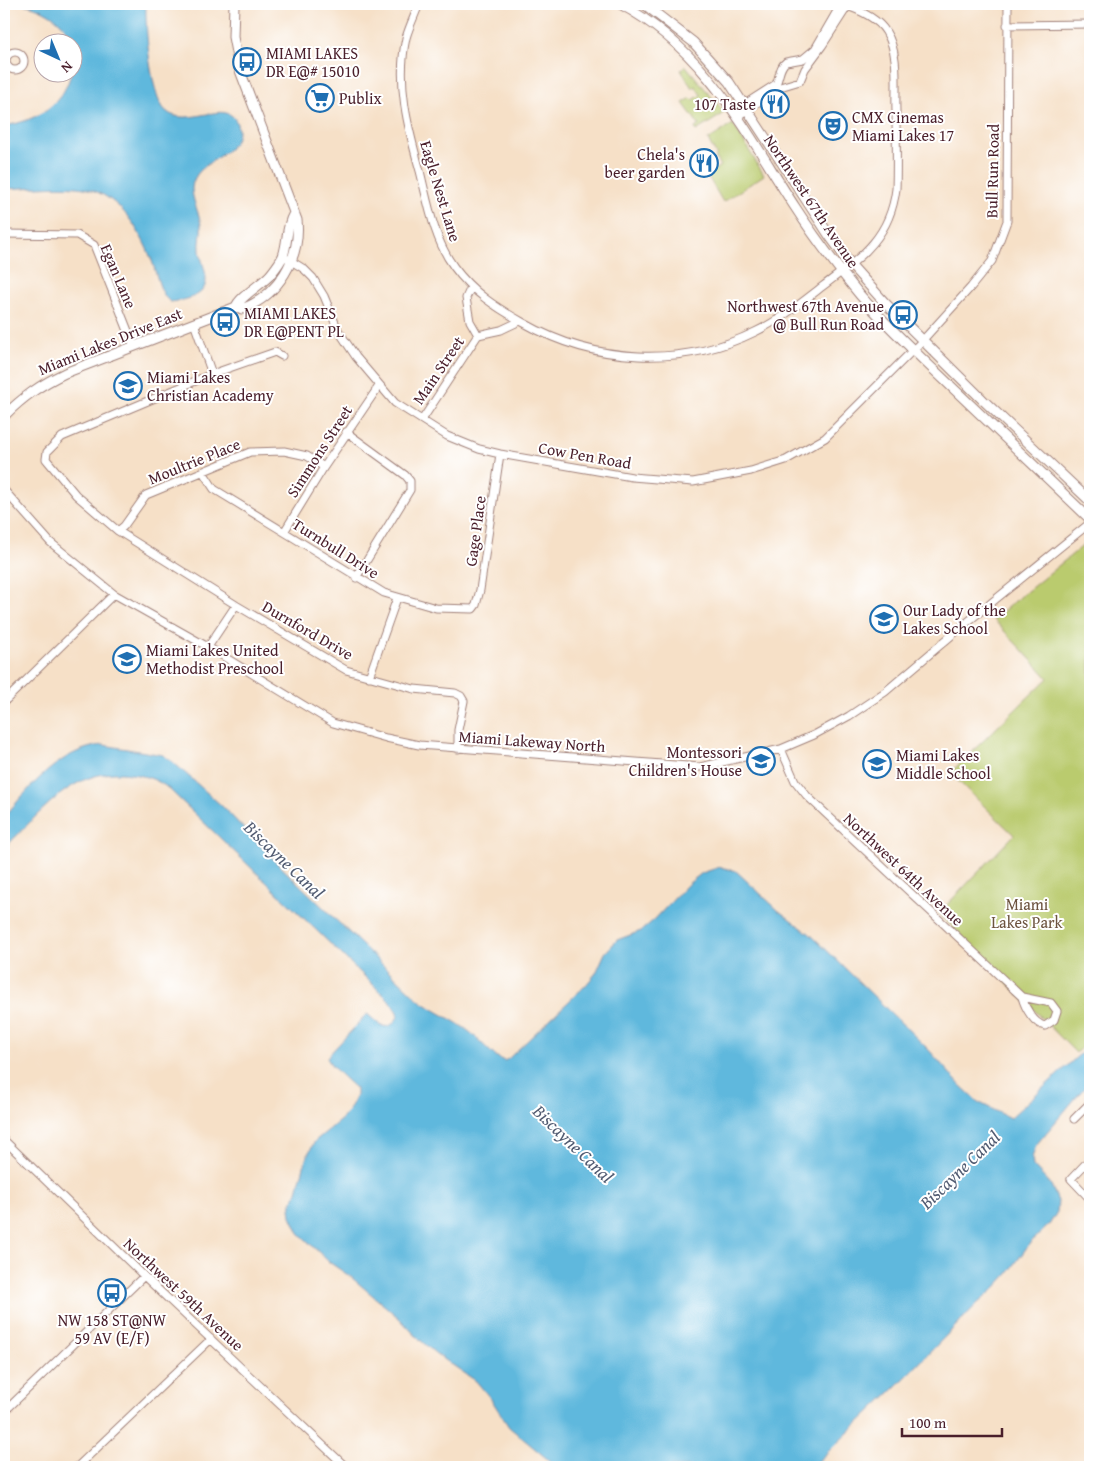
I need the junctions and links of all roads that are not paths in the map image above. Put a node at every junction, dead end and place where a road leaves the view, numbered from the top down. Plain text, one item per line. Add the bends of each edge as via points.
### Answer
1 (234, 4) edge
2 (419, 4) edge
3 (620, 4) edge
4 (644, 4) edge
5 (844, 4) edge
6 (1008, 4) edge
7 (1090, 24) edge
8 (1007, 25) junction
9 (12, 70) dead end
10 (4, 71) edge
11 (746, 106) junction
12 (736, 113) junction
13 (4, 234) edge
14 (287, 259) junction
15 (851, 265) junction
16 (842, 272) junction
17 (471, 287) junction
18 (520, 321) junction
19 (194, 323) junction
20 (478, 335) junction
21 (922, 341) junction
22 (134, 346) junction
23 (913, 350) junction
24 (282, 356) dead end
25 (212, 374) junction
26 (379, 386) junction
27 (4, 416) edge
28 (422, 420) junction
29 (346, 432) junction
30 (500, 454) junction
31 (324, 467) junction
32 (202, 472) junction
33 (4, 490) edge
34 (1090, 501) edge
35 (1090, 519) edge
36 (1090, 523) edge
37 (118, 531) junction
38 (284, 532) junction
39 (356, 578) junction
40 (114, 594) junction
41 (397, 598) junction
42 (236, 605) junction
43 (472, 609) joint
44 (208, 647) junction
45 (369, 677) junction
46 (4, 702) edge
47 (458, 749) junction
48 (781, 749) junction
49 (1022, 997) junction
50 (1090, 1103) edge
51 (1074, 1119) dead end
52 (4, 1140) edge
53 (1090, 1159) edge
54 (1090, 1199) edge
55 (144, 1276) junction
56 (211, 1339) junction
57 (4, 1412) edge
58 (77, 1467) edge
59 (346, 1467) edge

1 - 14 main road, Miami Lakes Drive East via 232,26 237,60 291,203 293,215 289,222
2 - 17 street, Eagle Nest Lane via 406,38 402,67 403,98 433,221 448,258
3 - 12 main road, Northwest 67th Avenue via 664,34 695,62
4 - 11 main road, Northwest 67th Avenue via 693,42 725,76
5 - 11 street via 815,48 803,59 786,62 776,84
5 - 11 street via 800,80 780,86
5 - 15 street, Eagle Nest Lane via 877,21 886,31 892,44 895,71 894,201 889,219 878,238
6 - 8 street, Bull Run Road
7 - 8 street
8 - 21 street, Bull Run Road via 1007,221 992,261
9 - 10 street
11 - 12 street
11 - 15 main road, Northwest 67th Avenue via 809,206
12 - 16 main road, Northwest 67th Avenue via 796,208
13 - 22 street, Egan Lane via 77,235 94,245
14 - 19 main road, Miami Lakes Drive East via 278,284 266,296 242,309 236,307
14 - 26 street, Cow Pen Road via 313,278 338,330
15 - 16 street, Eagle Nest Lane
15 - 21 main road, Northwest 67th Avenue
16 - 18 street, Eagle Nest Lane via 783,316 757,331 713,348 689,353 658,356 607,353 560,341
16 - 23 main road, Northwest 67th Avenue
17 - 18 street, Eagle Nest Lane
17 - 20 street, Main Street via 466,298 470,321
18 - 20 street, Main Street via 501,330
19 - 22 main road, Miami Lakes Drive East
19 - 25 street
20 - 28 street, Main Street
21 - 23 street, Cow Pen Road
21 - 34 main road, Northwest 67th Avenue
22 - 27 main road, Miami Lakes Drive East via 65,372 39,386
23 - 30 street, Cow Pen Road via 825,438 786,460 751,471 693,482 632,477
23 - 35 main road, Northwest 67th Avenue
24 - 25 street, Durnford Drive via 275,352
25 - 37 street, Durnford Drive via 62,437 46,452 46,459 76,495
26 - 28 street, Cow Pen Road via 395,402
26 - 29 street, Simmons Street
28 - 30 street, Cow Pen Road via 447,436
29 - 31 street, Simmons Street
29 - 39 street via 410,481 410,490
30 - 43 street, Gage Place via 480,590 476,606
31 - 32 street, Moultrie Place via 307,456 284,451 250,452
31 - 38 street, Simmons Street
32 - 37 street, Moultrie Place via 146,496
32 - 38 street, Turnbull Drive via 214,489
33 - 40 street, Miami Lakeway North via 50,542
36 - 48 street, Miami Lakeway North via 885,692 814,735
37 - 42 street, Durnford Drive
38 - 39 street, Turnbull Drive
39 - 41 street, Turnbull Drive
40 - 44 street, Miami Lakeway North
40 - 46 street
41 - 43 street, Turnbull Drive via 436,608
41 - 45 street
42 - 44 street
42 - 45 street, Durnford Drive via 346,670
44 - 47 street, Miami Lakeway North via 333,723 419,745
45 - 47 street, Durnford Drive via 461,696 464,701
47 - 48 street, Miami Lakeway North via 700,767
48 - 49 street, Northwest 64th Avenue via 795,781 807,796
49 - 49 street, Northwest 64th Avenue via 1038,1024 1045,1026 1054,1020 1057,1011 1051,1003
50 - 51 street
52 - 55 street, Northwest 59th Avenue
53 - 54 street via 1071,1179
55 - 56 street, Northwest 59th Avenue
55 - 57 street
56 - 58 street
56 - 59 street, Northwest 59th Avenue

